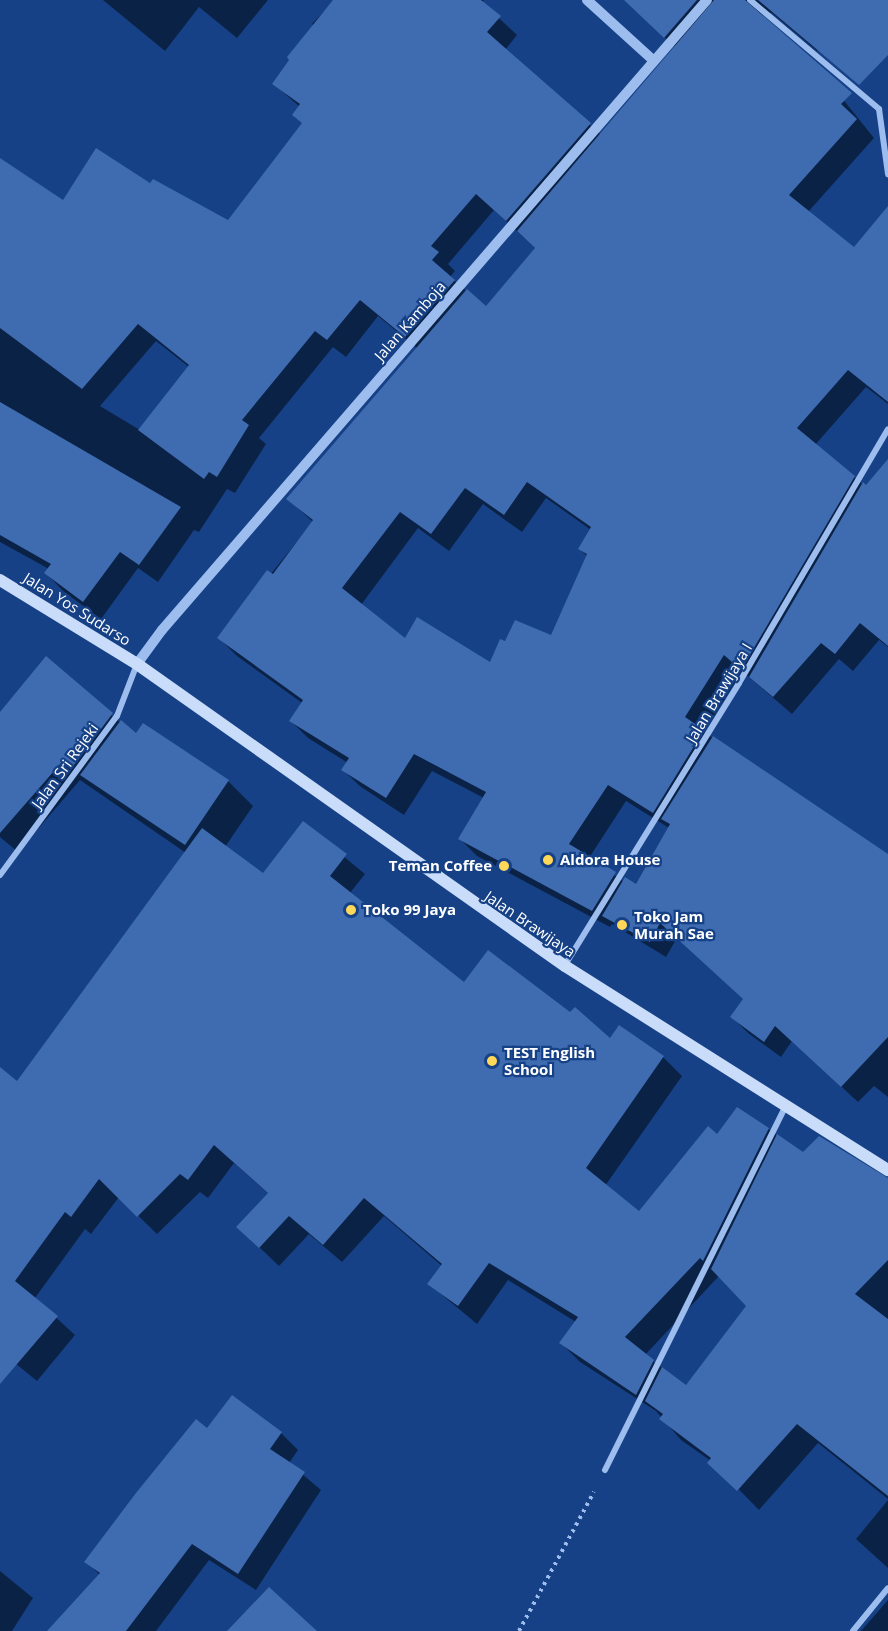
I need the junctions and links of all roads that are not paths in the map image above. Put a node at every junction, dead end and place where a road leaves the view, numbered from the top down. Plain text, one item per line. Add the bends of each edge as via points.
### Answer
1 (587, 0) edge
2 (707, 0) edge
3 (750, 0) edge
4 (653, 60) junction
5 (888, 174) edge
6 (888, 429) edge
7 (0, 580) edge
8 (137, 664) junction
9 (0, 875) edge
10 (565, 966) junction
11 (786, 1104) junction
12 (888, 1170) edge
13 (605, 1470) road end
14 (888, 1588) edge
15 (853, 1631) edge

1 - 4 street
2 - 4 street, Jalan Kamboja
3 - 5 street via 879,109
4 - 8 street, Jalan Kamboja via 162,630
6 - 10 street, Jalan Brawijaya I via 739,683
7 - 8 main road, Jalan Yos Sudarso
8 - 9 street, Jalan Sri Rejeki via 117,716
8 - 10 main road, Jalan Brawijaya
10 - 11 main road, Jalan Brawijaya
11 - 12 main road, Jalan Brawijaya
11 - 13 street
14 - 15 street

